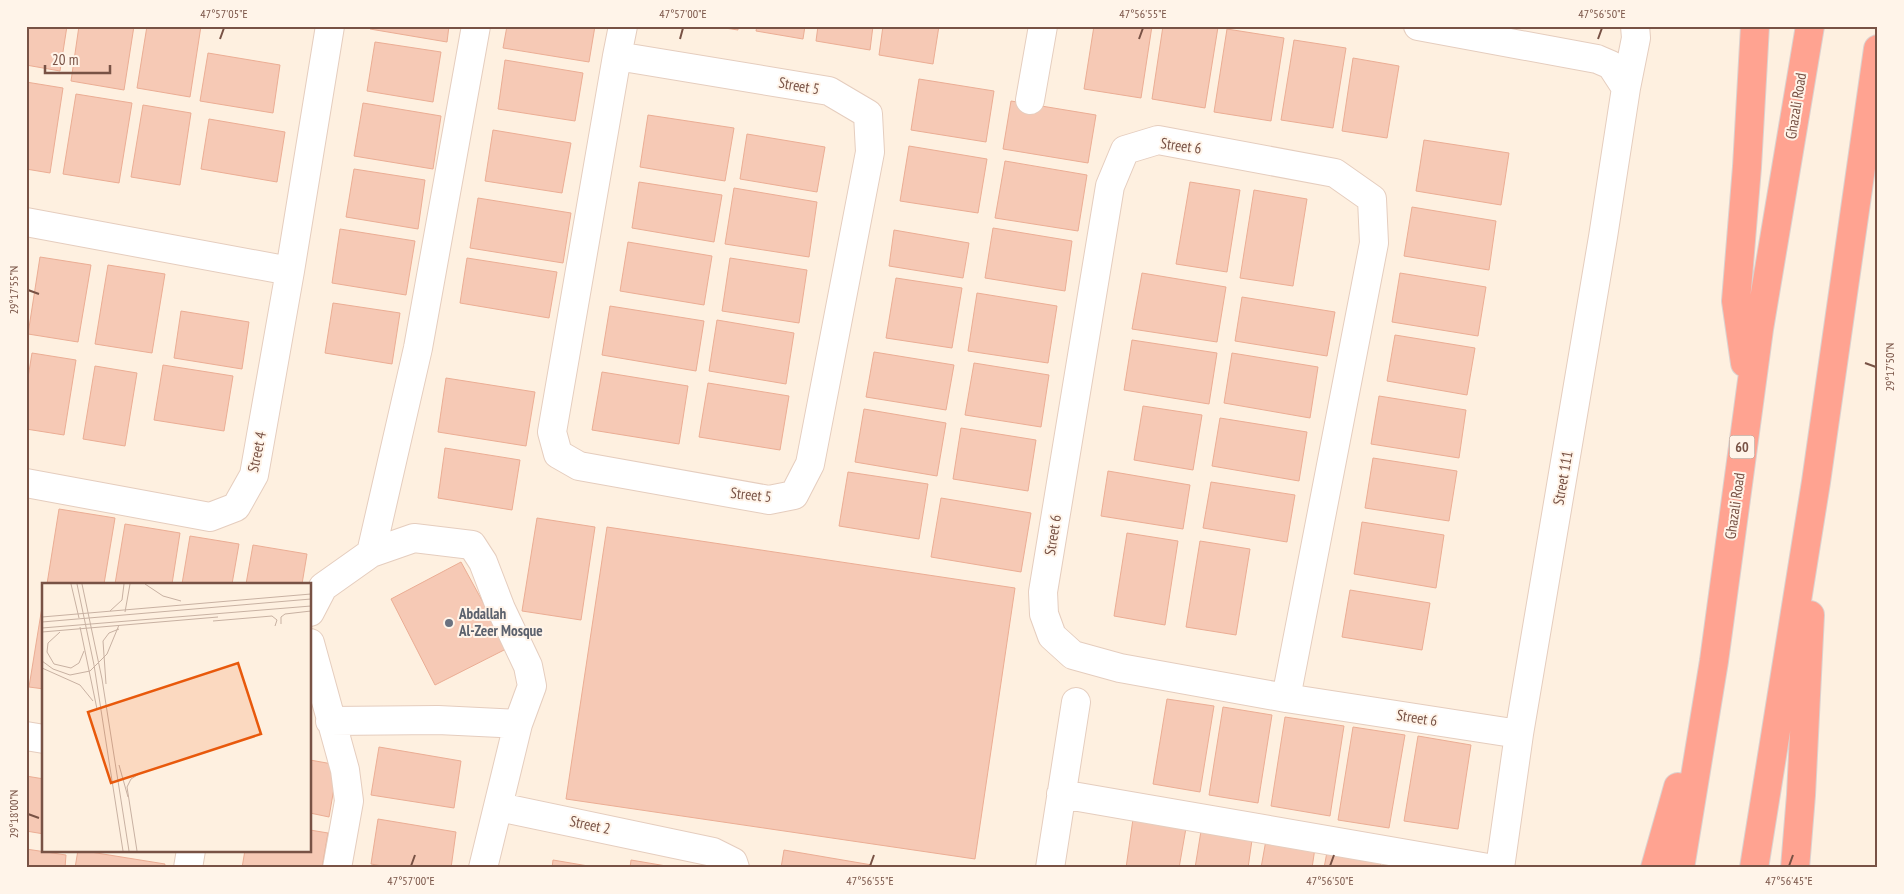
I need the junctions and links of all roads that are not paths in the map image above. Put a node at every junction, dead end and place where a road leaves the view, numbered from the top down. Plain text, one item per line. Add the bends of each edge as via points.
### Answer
1 (330, 26) edge
2 (476, 26) edge
3 (623, 26) edge
4 (1043, 26) edge
5 (1635, 26) edge
6 (1755, 26) edge
7 (1810, 26) edge
8 (1434, 28) edge
9 (1878, 49) edge
10 (618, 56) junction
11 (1626, 88) junction
12 (1030, 100) dead end
13 (26, 222) edge
14 (290, 271) junction
15 (1749, 394) junction
16 (26, 482) edge
17 (1816, 482) junction
18 (371, 553) junction
19 (311, 610) edge
20 (311, 647) edge
21 (1714, 661) junction
22 (1286, 698) junction
23 (1076, 702) dead end
24 (330, 721) junction
25 (518, 724) junction
26 (1519, 734) junction
27 (26, 736) edge
28 (42, 739) edge
29 (1062, 794) junction
30 (1801, 795) junction
31 (499, 807) junction
32 (191, 852) edge
33 (188, 868) edge
34 (336, 868) edge
35 (483, 868) edge
36 (735, 868) edge
37 (1050, 868) edge
38 (1488, 868) edge
39 (1500, 868) edge
40 (1655, 868) edge
41 (1680, 868) edge
42 (1754, 868) edge
43 (1794, 868) edge
44 (1804, 868) edge

1 - 14 street, Street 4
2 - 18 street via 418,348
3 - 10 street, Street 5
4 - 12 street
5 - 11 street, Street 111 via 1636,38
6 - 15 highway via 1736,301
7 - 15 highway, Ghazali Road / 60
8 - 11 street via 1597,59 1611,65
9 - 17 highway
10 - 10 street, Street 5 via 552,432 558,454 579,466 769,500 794,495 810,464 870,152 868,114 828,91
11 - 26 street, Street 111 via 1604,237
13 - 14 street
14 - 16 street, Street 4 via 254,475 236,507 210,518
15 - 21 highway, Ghazali Road / 60
17 - 30 highway
17 - 42 highway
18 - 19 street via 323,587
18 - 25 street via 414,538 472,545 483,562 528,666 532,686
20 - 24 street
21 - 40 highway
21 - 41 highway, Ghazali Road / 60
22 - 22 street, Street 6 via 1120,668 1073,655 1052,636 1044,614 1045,582 1110,186 1124,150 1158,140 1335,173 1372,199 1374,242
22 - 26 street, Street 6
23 - 29 street
24 - 25 street via 438,720
24 - 34 street via 345,770 349,801
25 - 31 street
26 - 39 street, Street 111
27 - 28 street
29 - 37 street
29 - 38 street
30 - 43 highway
30 - 44 highway
31 - 35 street
31 - 36 street, Street 2 via 713,852 733,862
32 - 33 street

